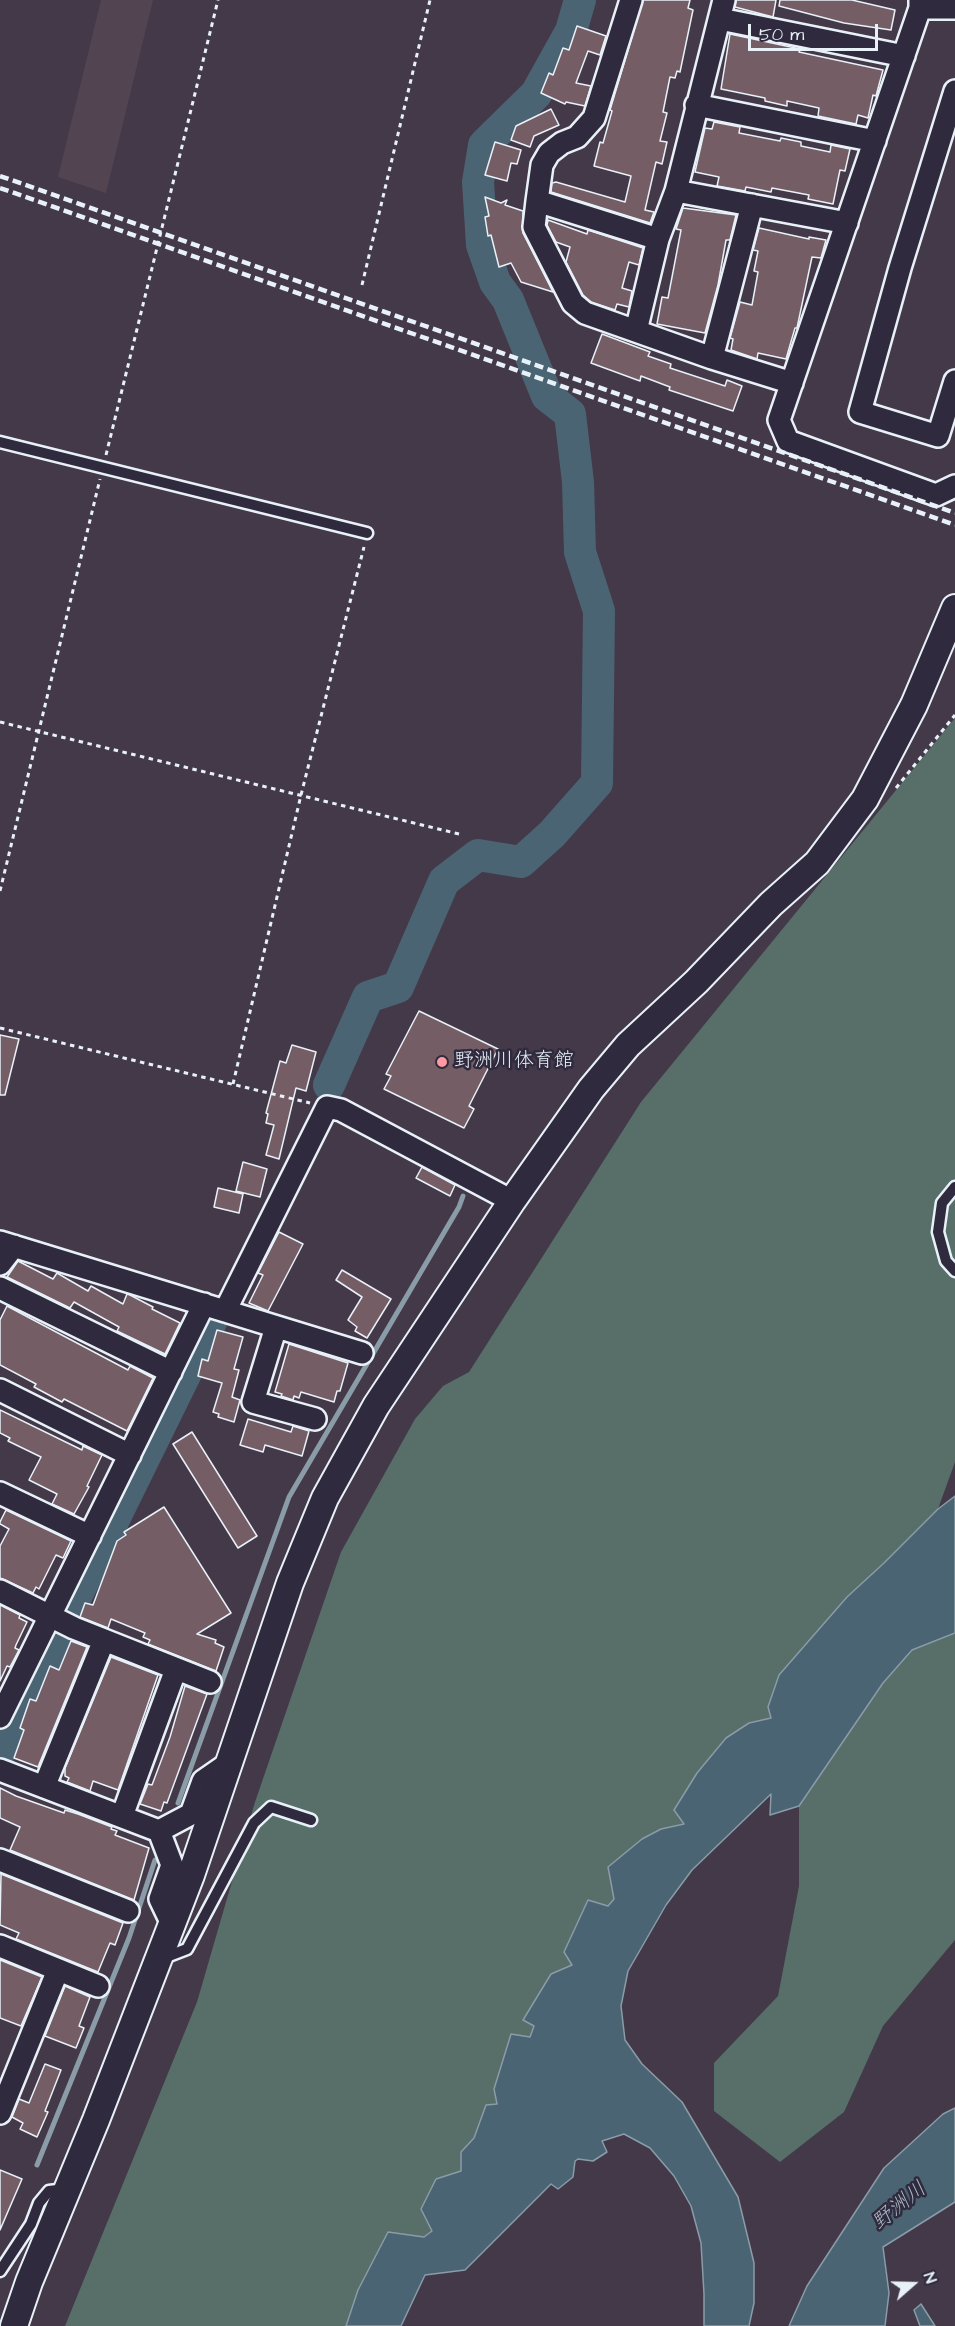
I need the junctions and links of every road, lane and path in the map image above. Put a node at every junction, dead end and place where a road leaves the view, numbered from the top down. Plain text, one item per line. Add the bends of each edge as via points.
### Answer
1 (218, 0) edge
2 (430, 0) edge
3 (631, 0) edge
4 (920, 4) edge
5 (955, 8) edge
6 (722, 10) edge
7 (904, 56) junction
8 (955, 92) edge
9 (696, 105) junction
10 (875, 141) junction
11 (676, 191) junction
12 (537, 201) junction
13 (752, 205) junction
14 (847, 223) junction
15 (658, 239) junction
16 (362, 285) dead end
17 (636, 330) junction
18 (712, 358) junction
19 (955, 381) edge
20 (792, 383) junction
21 (0, 442) edge
22 (103, 467) junction
23 (955, 486) edge
24 (367, 533) joint
25 (955, 608) edge
26 (955, 715) edge
27 (0, 722) edge
28 (39, 732) junction
29 (301, 795) junction
30 (889, 797) dead end
31 (464, 835) dead end
32 (0, 891) edge
33 (0, 1028) edge
34 (233, 1084) junction
35 (327, 1107) junction
36 (955, 1187) edge
37 (513, 1201) junction
38 (7, 1244) edge
39 (0, 1264) edge
40 (955, 1271) edge
41 (0, 1288) edge
42 (204, 1304) junction
43 (225, 1311) junction
44 (276, 1327) junction
45 (362, 1353) dead end
46 (171, 1372) junction
47 (0, 1390) edge
48 (315, 1419) dead end
49 (130, 1455) junction
50 (0, 1492) edge
51 (90, 1536) junction
52 (0, 1591) edge
53 (51, 1616) junction
54 (104, 1640) junction
55 (176, 1669) junction
56 (210, 1682) dead end
57 (8, 1683) edge
58 (0, 1717) edge
59 (229, 1763) junction
60 (0, 1770) edge
61 (44, 1787) junction
62 (122, 1816) junction
63 (311, 1821) dead end
64 (159, 1831) junction
65 (0, 1860) edge
66 (128, 1911) dead end
67 (172, 1924) junction
68 (0, 1946) edge
69 (158, 1960) junction
70 (58, 1970) junction
71 (98, 1986) dead end
72 (5, 2084) edge
73 (0, 2114) edge
74 (68, 2189) junction
75 (0, 2271) edge
76 (14, 2326) edge

1 - 22 path
2 - 16 path
3 - 12 street via 594,118 577,137 549,153 542,165
4 - 5 street
4 - 7 street
6 - 7 street
6 - 9 street
7 - 10 street
8 - 19 street via 860,412 938,436
9 - 10 street
9 - 11 street
10 - 14 street
11 - 13 street
11 - 15 street
12 - 15 street
12 - 17 street via 534,227 573,303 585,313
13 - 14 street
13 - 18 street
14 - 20 street
15 - 17 street
17 - 18 street
18 - 20 street
20 - 23 street via 780,420 788,441 936,495
21 - 22 lane
22 - 24 lane
22 - 28 path
24 - 29 path
25 - 37 street via 914,705 865,799 817,863 622,1051
26 - 30 path
27 - 28 path
28 - 29 path
28 - 32 path
29 - 31 path
29 - 34 path
33 - 34 path
34 - 35 path
35 - 37 street via 341,1110
35 - 43 street
36 - 40 lane via 942,1203 938,1232 946,1261
37 - 59 street via 376,1406 325,1498 290,1583
38 - 39 street
38 - 42 street
41 - 46 street
42 - 43 street
42 - 46 street
43 - 44 street
44 - 45 street
44 - 48 street via 253,1402
46 - 49 street
47 - 49 street
49 - 51 street
50 - 51 street
51 - 53 street
52 - 53 street
53 - 54 street
53 - 57 street
54 - 55 street
54 - 61 street
55 - 56 street
55 - 62 street
57 - 58 street
59 - 64 street via 203,1781 191,1814
59 - 67 street
60 - 61 street
61 - 62 street
62 - 64 street
63 - 69 lane via 272,1807 254,1823 187,1949
64 - 67 street via 172,1865 160,1899
65 - 66 street
67 - 69 street
68 - 70 street
69 - 74 street
70 - 71 street
70 - 72 street
72 - 73 street
74 - 75 lane via 49,2191
74 - 76 street

